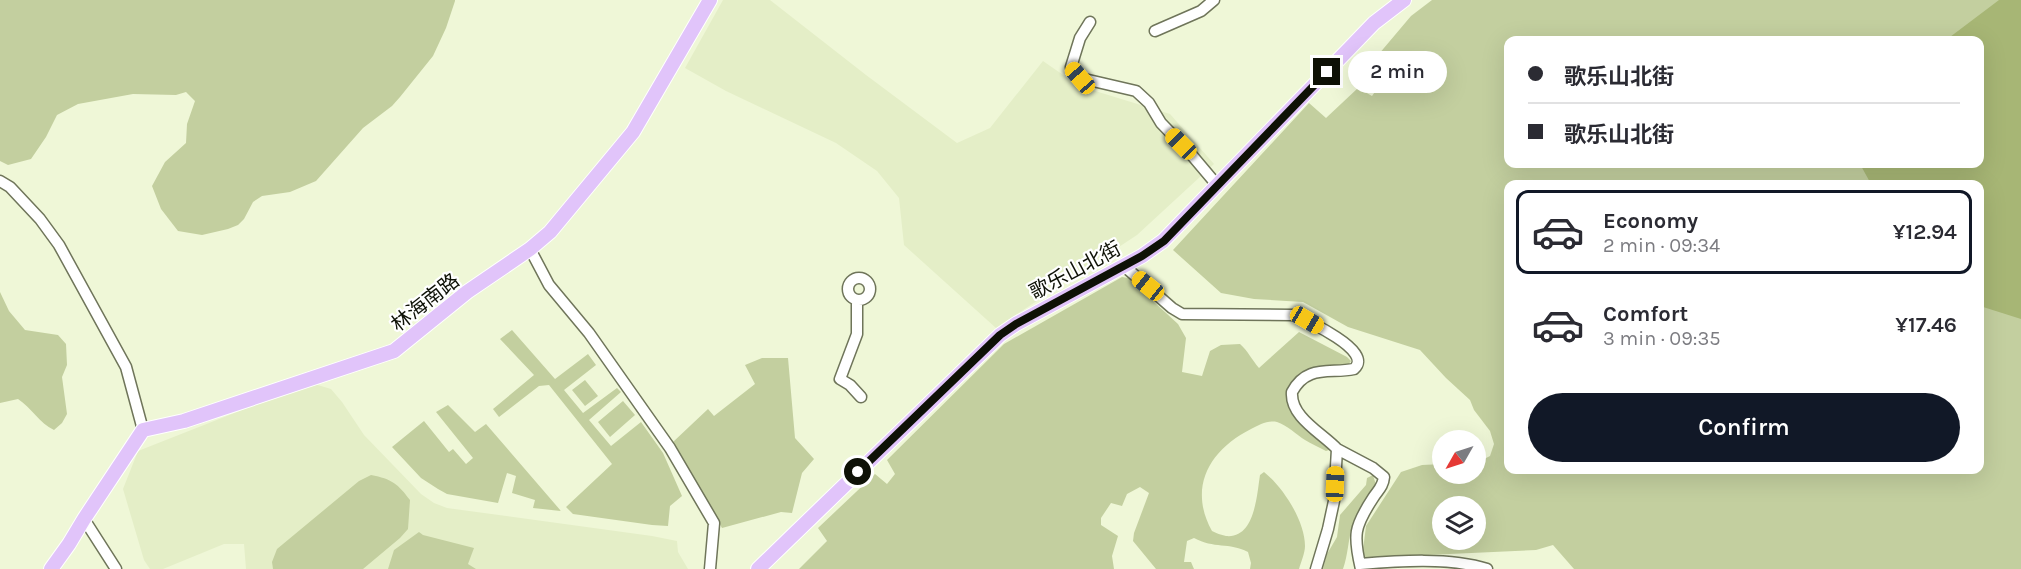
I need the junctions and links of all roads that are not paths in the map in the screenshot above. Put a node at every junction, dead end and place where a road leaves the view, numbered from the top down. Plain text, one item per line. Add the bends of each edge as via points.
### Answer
1 (710, 0) edge
2 (1214, 0) edge
3 (1404, 0) edge
4 (1090, 22) dead end
5 (1155, 31) dead end
6 (0, 181) edge
7 (1217, 185) junction
8 (530, 249) junction
9 (1124, 266) junction
10 (857, 300) dead end
11 (861, 398) dead end
12 (143, 430) junction
13 (1337, 448) junction
14 (84, 519) junction
15 (1361, 566) edge
16 (51, 569) edge
17 (116, 569) edge
18 (710, 569) edge
19 (758, 569) edge
20 (1316, 569) edge
21 (1486, 569) edge

1 - 8 main road, 林海南路 via 633,132 550,232
2 - 5 street via 1201,11
3 - 7 main road, 歌乐山北街 via 1374,23
4 - 7 street via 1071,67 1080,78 1136,91
6 - 12 street via 40,219 59,245 126,367
7 - 9 main road, 歌乐山北街 via 1164,241
8 - 12 main road, 林海南路 via 467,292 394,351 184,421
8 - 18 street via 549,285 589,333 670,448 714,523
9 - 13 street via 1182,314 1293,315 1348,345 1359,361 1354,369 1319,371 1300,381 1292,392 1298,412
9 - 19 main road, 歌乐山北街 via 1000,335
10 - 11 street via 857,334 840,379
12 - 14 main road
13 - 15 street via 1384,477 1383,486 1356,528
13 - 20 street via 1334,501
14 - 16 main road
14 - 17 street
15 - 21 street via 1386,562 1462,563

